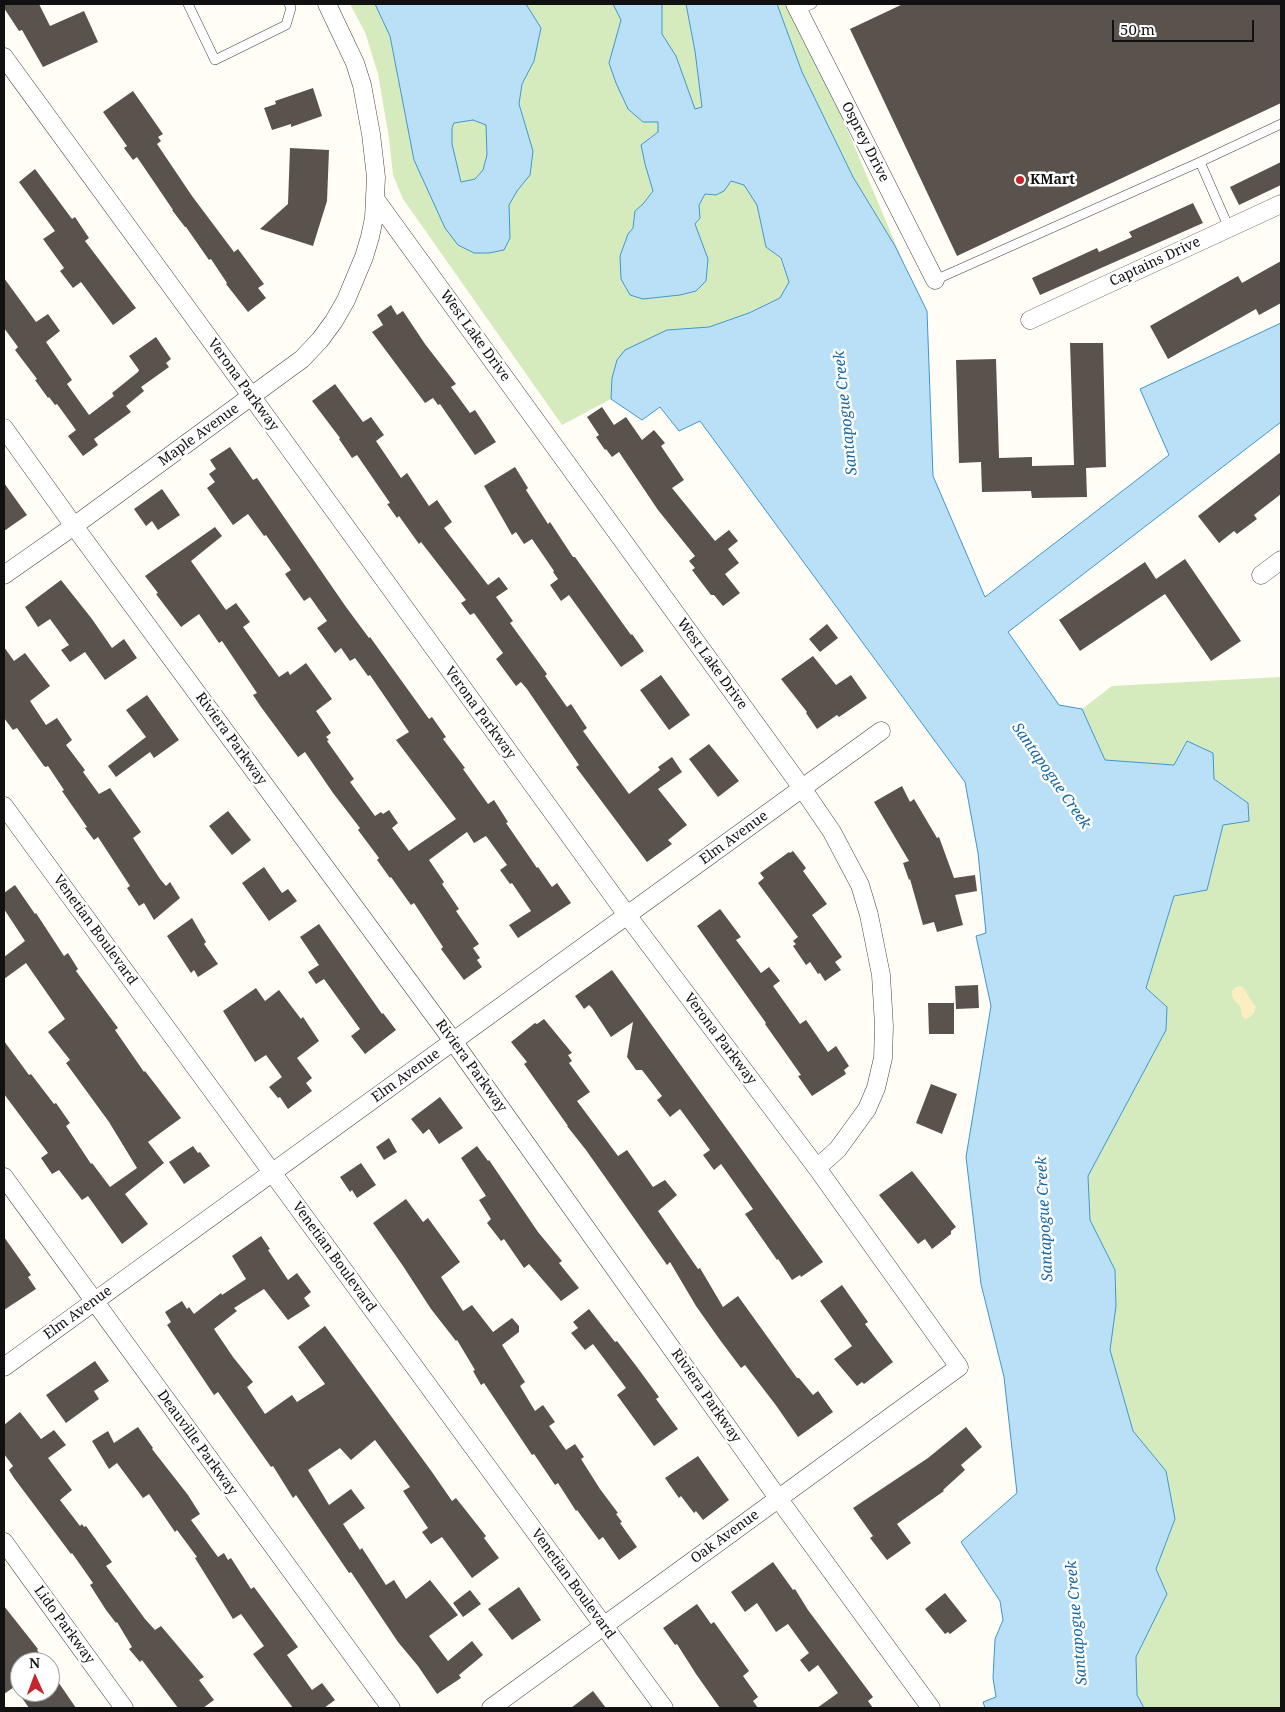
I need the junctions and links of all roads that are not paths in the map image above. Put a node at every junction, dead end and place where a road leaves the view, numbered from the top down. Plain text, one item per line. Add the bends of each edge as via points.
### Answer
1 (188, 4) edge
2 (289, 4) edge
3 (328, 4) edge
4 (802, 6) edge
5 (4, 57) edge
6 (1281, 124) edge
7 (1200, 162) junction
8 (376, 200) junction
9 (1281, 204) edge
10 (1229, 228) junction
11 (936, 280) joint
12 (1030, 320) dead end
13 (252, 397) junction
14 (4, 428) edge
15 (74, 526) junction
16 (1281, 560) edge
17 (4, 575) edge
18 (1261, 576) dead end
19 (881, 731) dead end
20 (802, 788) junction
21 (4, 806) edge
22 (627, 915) junction
23 (454, 1041) junction
24 (817, 1168) junction
25 (272, 1172) junction
26 (4, 1177) edge
27 (94, 1302) junction
28 (959, 1367) joint
29 (4, 1368) edge
30 (778, 1498) junction
31 (4, 1542) edge
32 (604, 1626) junction
33 (124, 1708) edge
34 (391, 1708) edge
35 (491, 1708) edge
36 (664, 1708) edge
37 (932, 1708) edge

1 - 2 lane via 215,60 286,25 291,8
3 - 8 street, Maple Avenue via 362,85 374,158
4 - 11 street, Osprey Drive
5 - 13 street, Verona Parkway
6 - 7 lane
7 - 10 lane
7 - 11 lane
8 - 13 street, Maple Avenue via 364,257 334,320 302,358
8 - 20 street, West Lake Drive
9 - 10 street, Captains Drive
10 - 12 street, Captains Drive
13 - 15 street, Maple Avenue
13 - 22 street, Verona Parkway
14 - 15 street, Riviera Parkway
15 - 17 street, Maple Avenue
15 - 23 street, Riviera Parkway
16 - 18 street
19 - 20 street, Elm Avenue
20 - 22 street, Elm Avenue
20 - 24 street, West Lake Drive via 832,832 860,885 877,950 884,1010 883,1058 876,1088 867,1109 843,1143
21 - 25 street, Venetian Boulevard
22 - 23 street, Elm Avenue
22 - 24 street, Verona Parkway
23 - 25 street, Elm Avenue
23 - 30 street, Riviera Parkway
24 - 28 street, Verona Parkway
25 - 27 street, Elm Avenue
25 - 32 street, Venetian Boulevard
26 - 27 street, Deauville Parkway
27 - 29 street, Elm Avenue
27 - 34 street, Deauville Parkway
28 - 30 street, Oak Avenue
30 - 32 street, Oak Avenue
30 - 37 street, Riviera Parkway
31 - 33 street, Lido Parkway
32 - 35 street, Oak Avenue
32 - 36 street, Venetian Boulevard

